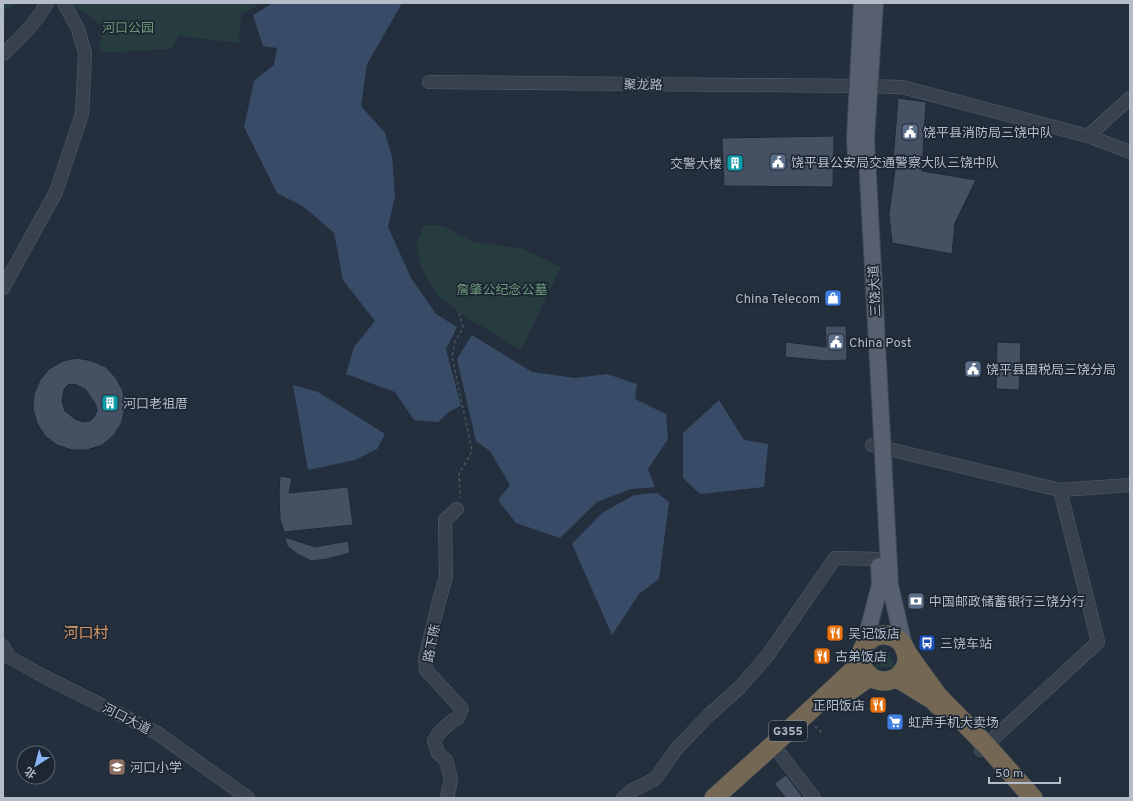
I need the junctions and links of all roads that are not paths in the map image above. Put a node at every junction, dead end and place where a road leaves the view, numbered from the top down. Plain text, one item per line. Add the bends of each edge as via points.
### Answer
1 (47, 3) edge
2 (64, 3) edge
3 (862, 3) edge
4 (875, 3) edge
5 (3, 54) edge
6 (429, 82) dead end
7 (863, 86) junction
8 (1130, 98) edge
9 (1088, 136) junction
10 (1130, 152) edge
11 (3, 288) edge
12 (877, 446) junction
13 (1130, 485) edge
14 (1060, 490) junction
15 (457, 509) road end
16 (879, 559) junction
17 (885, 585) junction
18 (3, 646) edge
19 (906, 650) junction
20 (865, 662) junction
21 (897, 678) junction
22 (935, 698) junction
23 (983, 748) junction
24 (776, 749) junction
25 (244, 797) edge
26 (447, 798) edge
27 (623, 798) edge
28 (714, 798) edge
29 (728, 798) edge
30 (814, 798) edge
31 (1025, 798) edge
32 (1034, 798) edge

1 - 5 street via 37,20
2 - 11 street via 78,28 85,53 82,114 56,192
3 - 7 main road, 三饶大道
4 - 7 main road, 三饶大道
6 - 7 street, 聚龙路
7 - 9 street, 聚龙路 via 902,87
7 - 12 main road, 三饶大道 via 855,138
8 - 9 street
9 - 10 street, 聚龙路
12 - 14 street
12 - 16 main road, 三饶大道
12 - 17 main road, 三饶大道
13 - 14 street
14 - 23 street via 1098,642
15 - 26 street, 路下陈 via 445,520 446,577 426,659 426,670 462,709 458,718 434,740 438,753 446,760 451,779
16 - 17 main road, 三饶大道
16 - 27 street via 835,558 764,660 678,747 655,779
17 - 19 main road, 三饶大道
17 - 20 main road, 三饶大道
18 - 25 street, 河口大道 via 9,657 157,733
19 - 20 highway, G355 via 890,636 875,637 869,640
19 - 21 highway via 906,665
19 - 22 highway, G355
20 - 21 highway via 875,680 882,682
20 - 24 highway, G355 via 830,700
21 - 22 highway, G355
22 - 23 highway, G355
23 - 31 highway, G355
23 - 32 highway, G355
24 - 28 highway, G355
24 - 29 highway, G355
24 - 30 street

